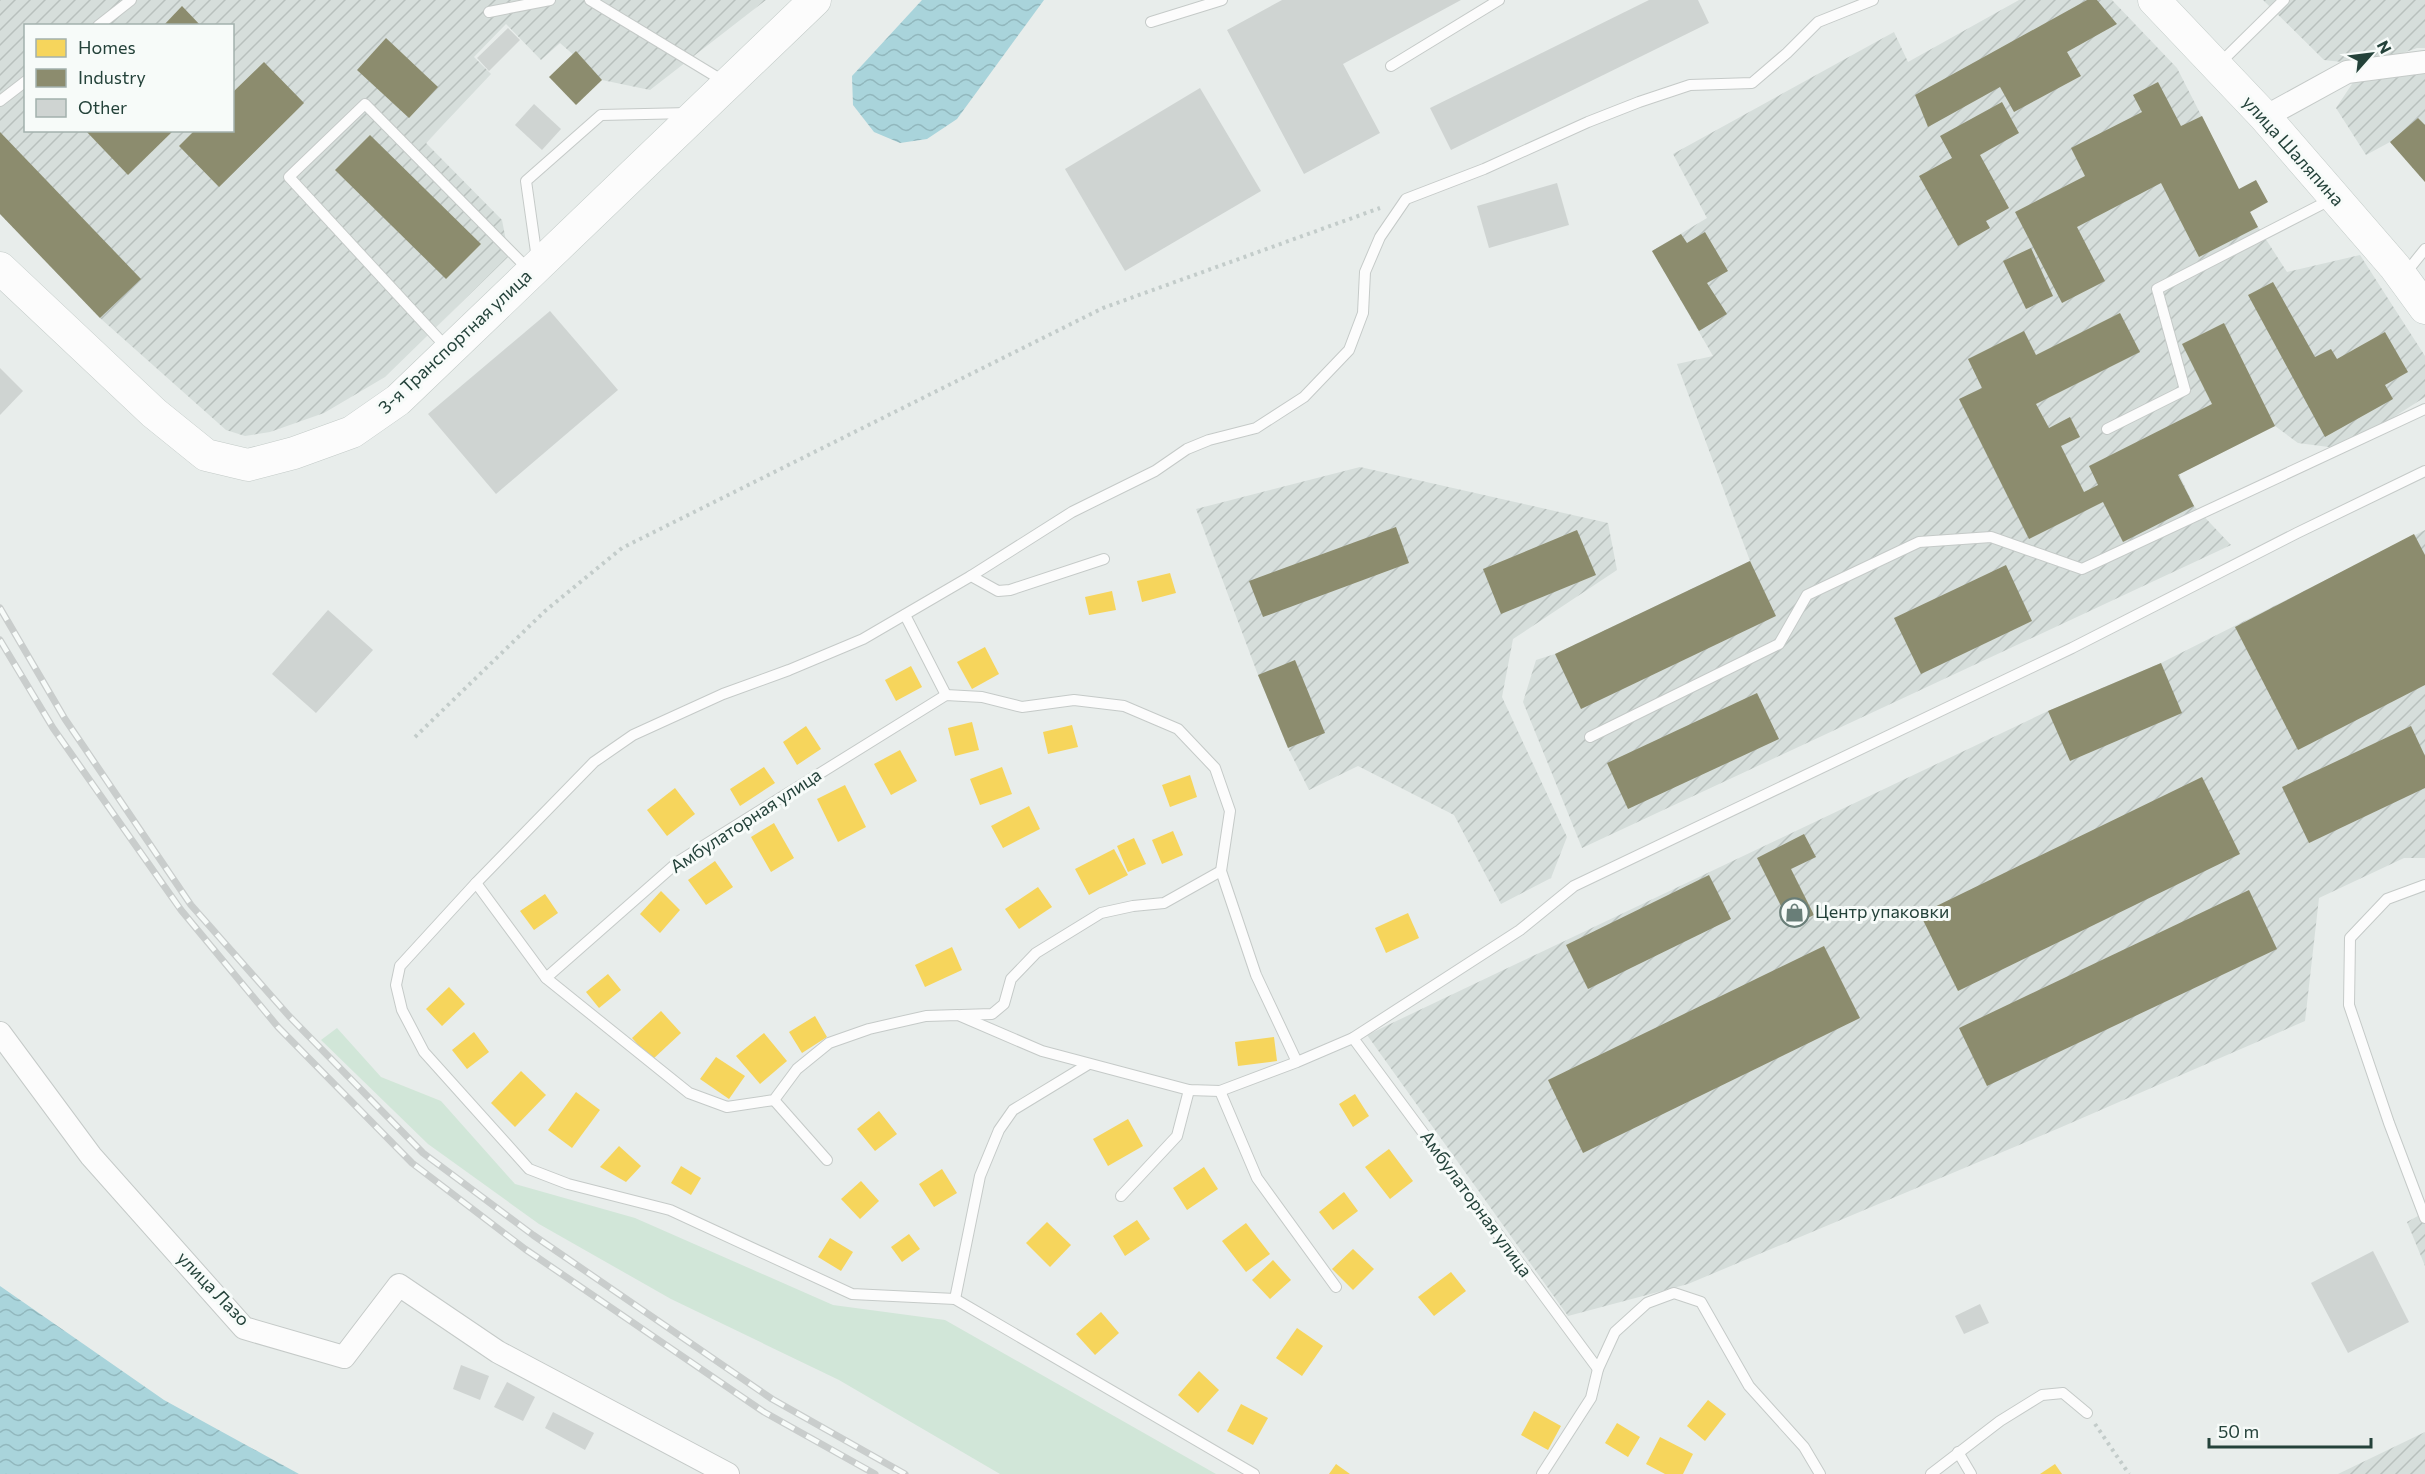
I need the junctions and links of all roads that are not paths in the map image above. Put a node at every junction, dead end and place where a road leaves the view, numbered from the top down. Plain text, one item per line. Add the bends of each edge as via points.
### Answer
1 (131, 0) edge
2 (550, 0) edge
3 (590, 0) edge
4 (815, 0) edge
5 (1222, 0) edge
6 (1499, 0) edge
7 (1873, 0) edge
8 (2154, 0) edge
9 (2284, 0) edge
10 (489, 12) dead end
11 (1151, 22) dead end
12 (101, 24) edge
13 (2425, 62) edge
14 (1391, 66) dead end
15 (2217, 67) junction
16 (24, 83) edge
17 (728, 84) junction
18 (0, 101) edge
19 (698, 112) junction
20 (2265, 117) junction
21 (2335, 197) junction
22 (2425, 249) edge
23 (0, 268) edge
24 (534, 269) junction
25 (2403, 277) junction
26 (2425, 308) edge
27 (450, 351) junction
28 (2425, 409) edge
29 (2107, 429) dead end
30 (2425, 471) edge
31 (1104, 559) dead end
32 (971, 576) junction
33 (905, 615) junction
34 (946, 694) junction
35 (1590, 737) dead end
36 (1221, 871) junction
37 (476, 883) junction
38 (2425, 885) edge
39 (546, 978) junction
40 (958, 1015) junction
41 (0, 1033) edge
42 (1353, 1038) junction
43 (1298, 1062) junction
44 (1087, 1065) junction
45 (1189, 1090) junction
46 (1220, 1091) junction
47 (774, 1100) junction
48 (827, 1160) dead end
49 (1121, 1196) dead end
50 (2425, 1218) edge
51 (1336, 1287) dead end
52 (955, 1299) junction
53 (1598, 1370) junction
54 (2087, 1413) road end
55 (1958, 1452) junction
56 (728, 1474) edge
57 (1254, 1474) edge
58 (1542, 1474) edge
59 (1820, 1474) edge
60 (1932, 1474) edge
61 (1971, 1474) edge

1 - 12 lane
2 - 10 lane
3 - 17 lane
4 - 17 street, 3-я Транспортная улица
5 - 11 lane
6 - 14 lane
7 - 32 lane via 1818,22 1752,83 1690,85 1639,102 1406,199 1380,237 1365,272 1363,313 1349,350 1304,397 1256,428 1187,449 1155,471 1072,512
8 - 15 street, улица Шаляпина
9 - 15 lane
13 - 20 street via 2347,72
15 - 20 street, улица Шаляпина
16 - 18 lane
17 - 19 street, 3-я Транспортная улица
19 - 24 street, 3-я Транспортная улица
19 - 24 lane via 601,115 526,181
20 - 21 street, улица Шаляпина
21 - 25 street, улица Шаляпина
21 - 29 lane via 2157,290 2185,390
22 - 25 lane
23 - 27 street, 3-я Транспортная улица via 154,413 206,455 248,465 352,432 398,400
24 - 27 street, 3-я Транспортная улица
24 - 27 lane via 365,104 297,169 289,177
25 - 26 street, улица Шаляпина
28 - 35 lane via 2082,569 1991,537 1919,542 1807,595 1779,644
30 - 42 lane via 2072,648 1574,886 1520,930
31 - 32 lane via 1010,590 998,591
32 - 33 lane
33 - 34 lane
33 - 37 lane via 863,639 723,694 633,735 594,762
34 - 36 lane via 982,697 1022,707 1074,700 1124,706 1179,729 1215,768 1230,811
34 - 39 lane, Амбулаторная улица via 680,861
36 - 40 lane via 1164,903 1101,913 1036,953 1011,979 1004,1004 992,1014
36 - 43 lane via 1256,975
37 - 39 lane
37 - 52 lane via 400,966 396,985 402,1010 424,1052 529,1169 568,1184 670,1210 852,1294
38 - 50 lane via 2387,899 2350,938 2349,1005
39 - 47 lane via 689,1093 727,1107
40 - 44 lane via 1042,1051
40 - 47 lane via 926,1016 829,1043 797,1069
41 - 56 street, улица Лазо via 91,1156 244,1328 344,1357 399,1285 498,1352
42 - 43 lane
42 - 53 lane, Амбулаторная улица
43 - 46 lane
44 - 45 lane
44 - 52 lane via 1013,1110 999,1130 980,1176
45 - 46 lane
45 - 49 lane via 1178,1136
46 - 51 lane via 1257,1178
47 - 48 lane
52 - 57 lane
53 - 58 lane via 1591,1398
53 - 59 lane via 1615,1332 1647,1303 1674,1293 1701,1302 1749,1386 1804,1447
54 - 55 lane via 2062,1393 2042,1395
55 - 60 lane
55 - 61 lane

